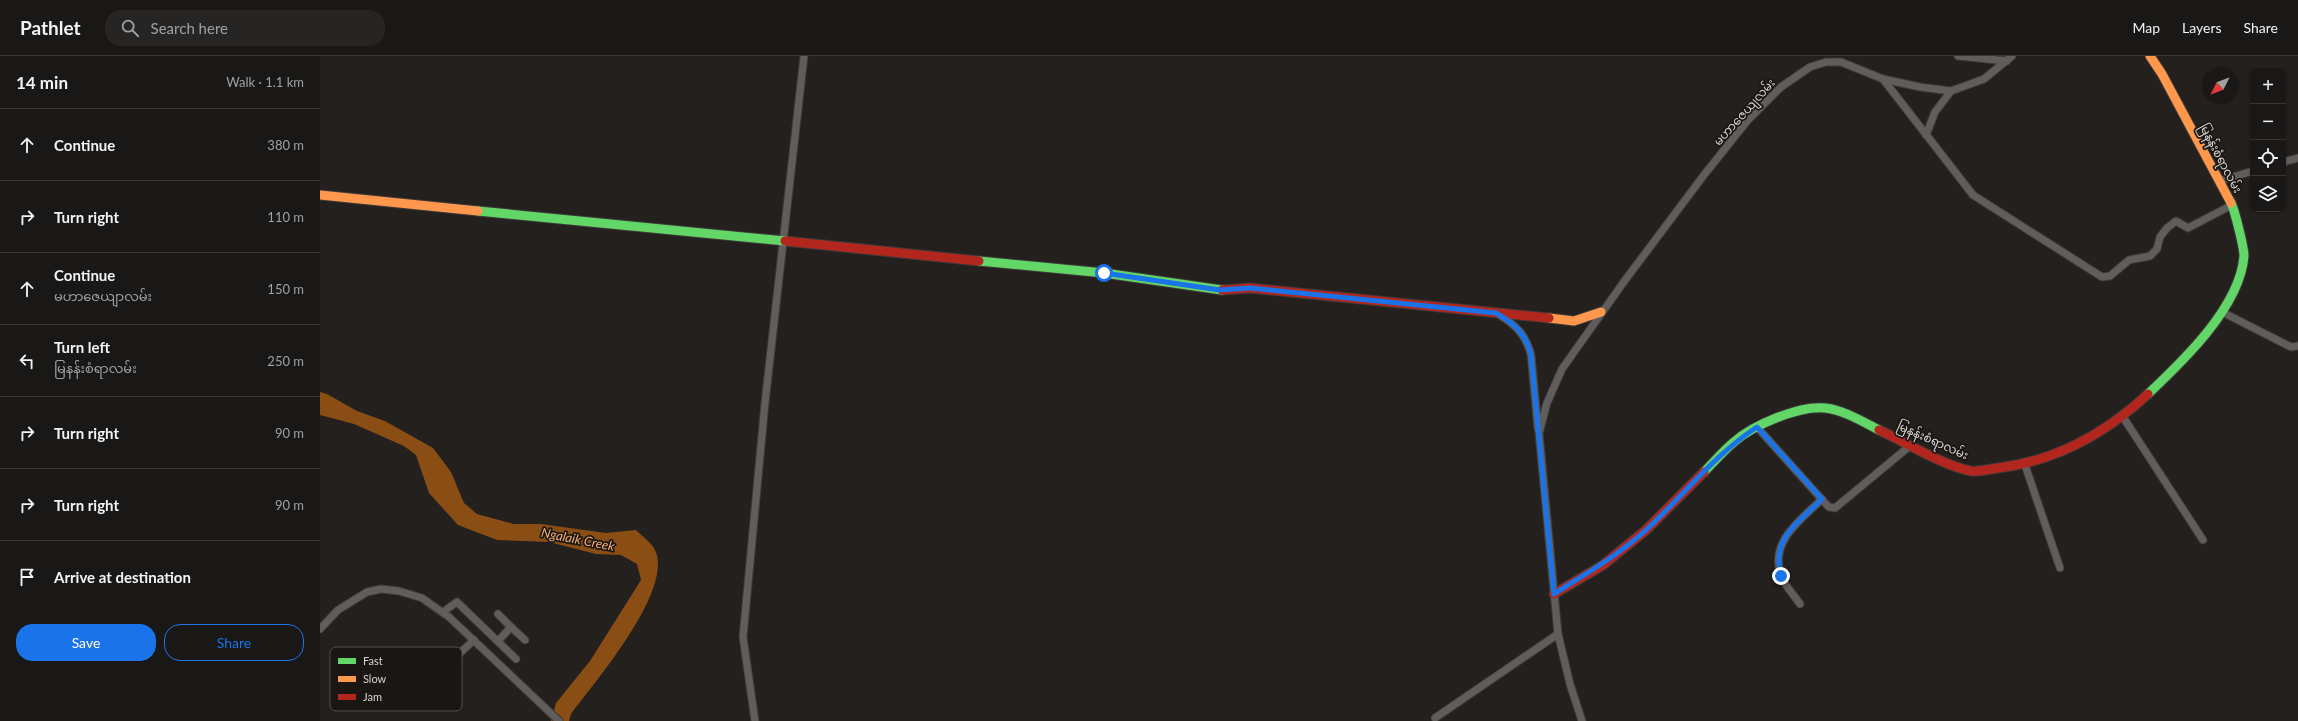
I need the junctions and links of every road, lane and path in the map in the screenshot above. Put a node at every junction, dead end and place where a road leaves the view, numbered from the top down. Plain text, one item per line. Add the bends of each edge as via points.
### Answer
1 (804, 56) edge
2 (1958, 56) edge
3 (2150, 56) edge
4 (2010, 59) edge
5 (1883, 79) junction
6 (1951, 91) junction
7 (1926, 135) junction
8 (2298, 158) edge
9 (2286, 161) edge
10 (2250, 172) edge
11 (2220, 181) junction
12 (320, 195) edge
13 (2232, 205) junction
14 (784, 241) junction
15 (1601, 312) junction
16 (2222, 312) junction
17 (1496, 313) junction
18 (2298, 346) edge
19 (2123, 416) junction
20 (1757, 427) junction
21 (1539, 434) junction
22 (1911, 445) junction
23 (2024, 465) junction
24 (1822, 499) junction
25 (2203, 540) dead end
26 (2060, 568) dead end
27 (1554, 594) junction
28 (1800, 604) dead end
29 (444, 612) junction
30 (498, 614) dead end
31 (511, 627) junction
32 (320, 629) edge
33 (1558, 634) junction
34 (474, 640) junction
35 (525, 640) dead end
36 (498, 641) junction
37 (462, 651) edge
38 (516, 659) dead end
39 (1436, 718) dead end
40 (559, 721) edge
41 (754, 721) edge
42 (1582, 721) edge

1 - 14 street
2 - 4 street
3 - 11 street, မြနန်းစံရာလမ်း
4 - 6 street, မဟာဇေယျလမ်း via 1984,79
5 - 6 street, မဟာဇေယျလမ်း
5 - 7 street
5 - 15 street, မဟာဇေယျလမ်း via 1850,64 1826,62 1810,67 1780,87 1748,120 1704,175
6 - 7 street via 1935,112
7 - 13 street via 1973,195 2102,277 2110,276 2130,260 2150,256 2157,249 2160,237 2176,221 2188,228
8 - 9 street
10 - 11 street
11 - 13 street, မြနန်းစံရာလမ်း
12 - 14 street
13 - 16 street, မြနန်းစံရာလမ်း via 2244,255 2239,279
14 - 17 street via 1104,273 1220,290 1250,288
14 - 41 street via 764,404 743,637
15 - 17 street via 1574,321
15 - 21 street, မဟာဇေယျလမ်း via 1562,369 1547,403
16 - 18 street via 2291,347
16 - 19 street, မြနန်းစံရာလမ်း via 2178,366
17 - 21 street via 1520,330 1528,343
19 - 23 street, မြနန်းစံရာလမ်း via 2070,449
19 - 25 street
20 - 22 street, မြနန်းစံရာလမ်း via 1803,410 1825,408
20 - 24 street
20 - 27 street, မြနန်းစံရာလမ်း via 1735,441 1646,530 1603,565
21 - 27 street
22 - 23 street, မြနန်းစံရာလမ်း via 1972,471
22 - 24 street via 1841,505 1829,507
23 - 26 street
24 - 28 street via 1786,534 1780,546 1778,564 1781,576
27 - 33 street
29 - 32 street via 411,593 381,589 366,592 354,599 338,610
29 - 34 street
29 - 36 street via 456,602
30 - 31 street
31 - 35 street
31 - 36 street
33 - 39 street
33 - 42 street
34 - 37 street
34 - 40 street
36 - 38 street

